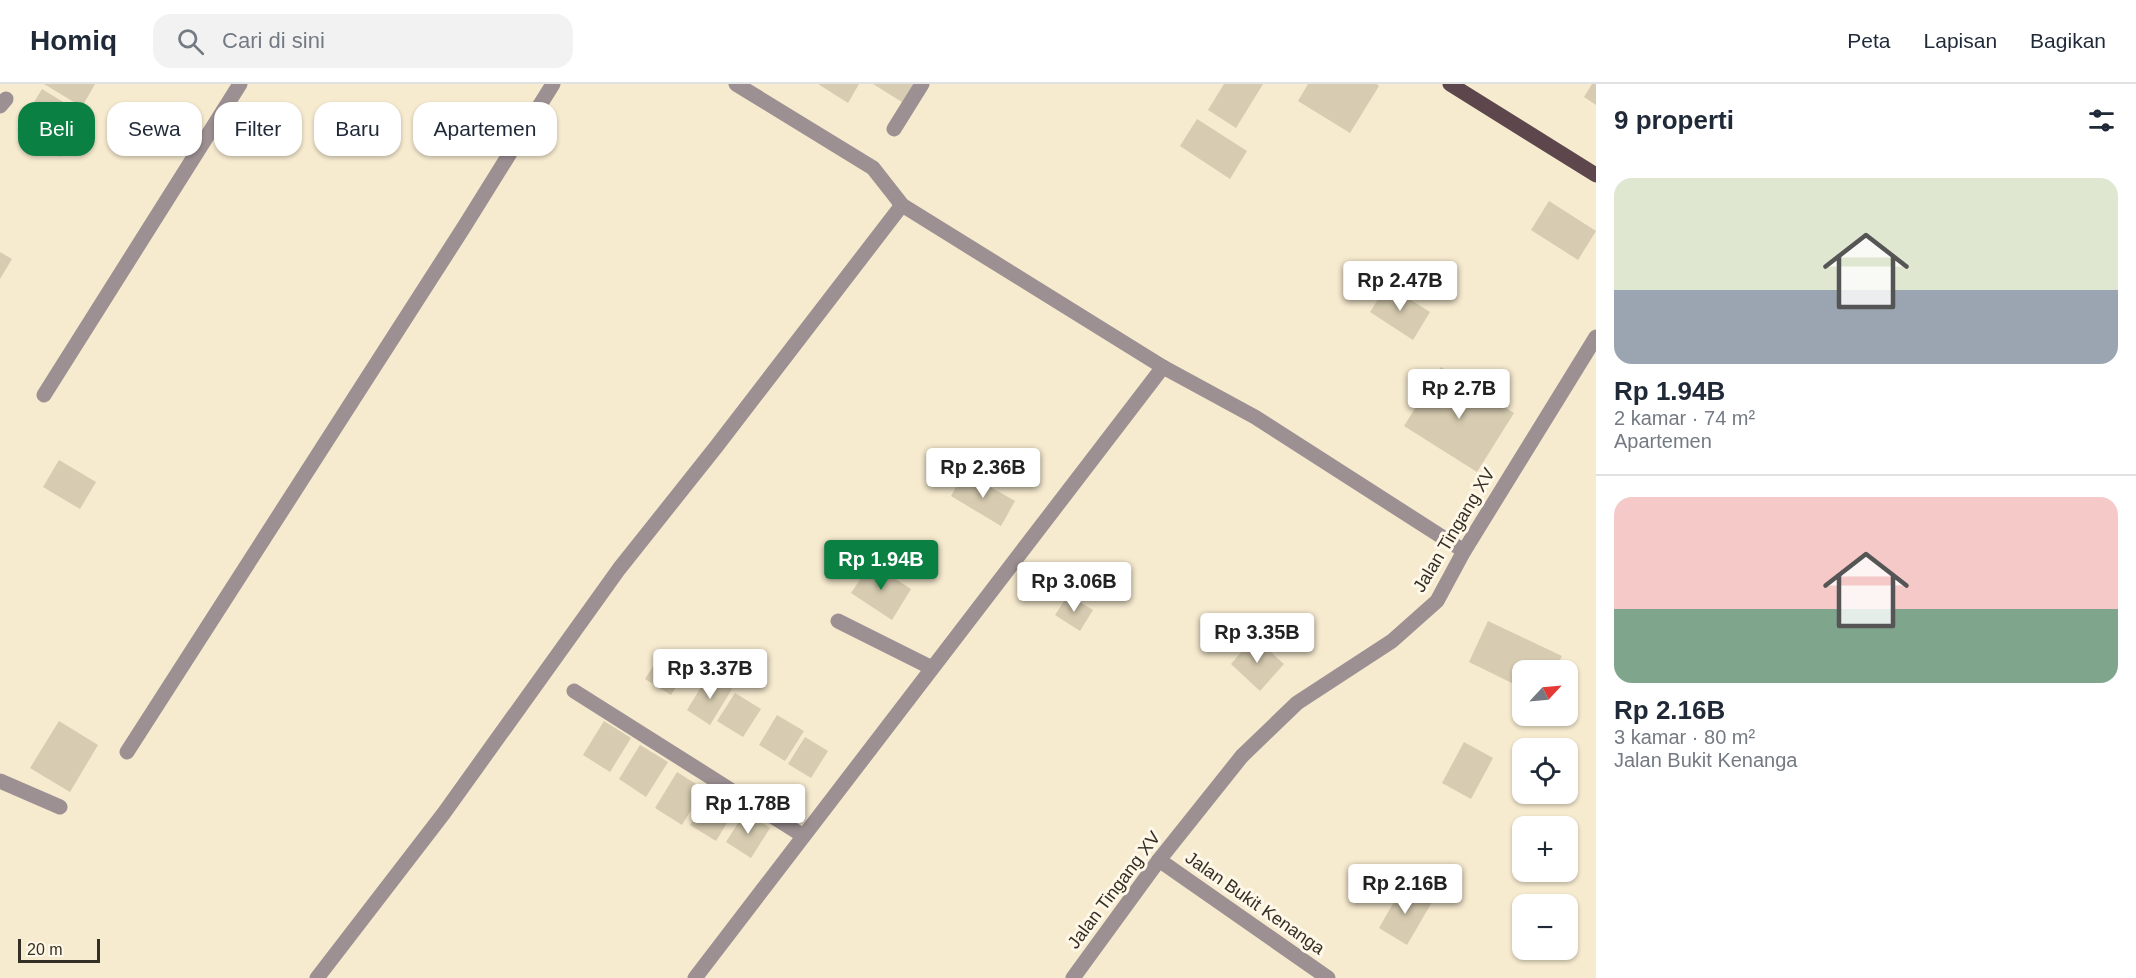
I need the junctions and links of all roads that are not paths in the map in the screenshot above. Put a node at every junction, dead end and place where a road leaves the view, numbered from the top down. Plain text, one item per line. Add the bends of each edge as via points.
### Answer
1 (240, 84) edge
2 (553, 84) edge
3 (736, 84) edge
4 (922, 84) edge
5 (1450, 84) edge
6 (894, 129) dead end
7 (1596, 175) edge
8 (902, 205) junction
9 (1596, 337) edge
10 (1163, 367) junction
11 (44, 395) dead end
12 (1464, 551) junction
13 (838, 621) dead end
14 (932, 668) junction
15 (574, 691) dead end
16 (127, 752) dead end
17 (0, 781) edge
18 (60, 807) dead end
19 (802, 835) junction
20 (1159, 860) junction
21 (317, 978) edge
22 (695, 978) edge
23 (1073, 978) edge
24 (1328, 978) edge

1 - 11 street
2 - 16 street
3 - 8 street via 873,168
4 - 6 street
5 - 7 main road
8 - 10 street
8 - 21 street via 619,569 444,813
9 - 12 street, Jalan Tingang XV
10 - 12 street via 1255,417
10 - 14 street
12 - 20 street, Jalan Tingang XV via 1437,601 1392,641 1298,703 1242,756
13 - 14 street
14 - 19 street
15 - 19 street
17 - 18 street
19 - 22 street
20 - 23 street, Jalan Tingang XV
20 - 24 street, Jalan Bukit Kenanga

